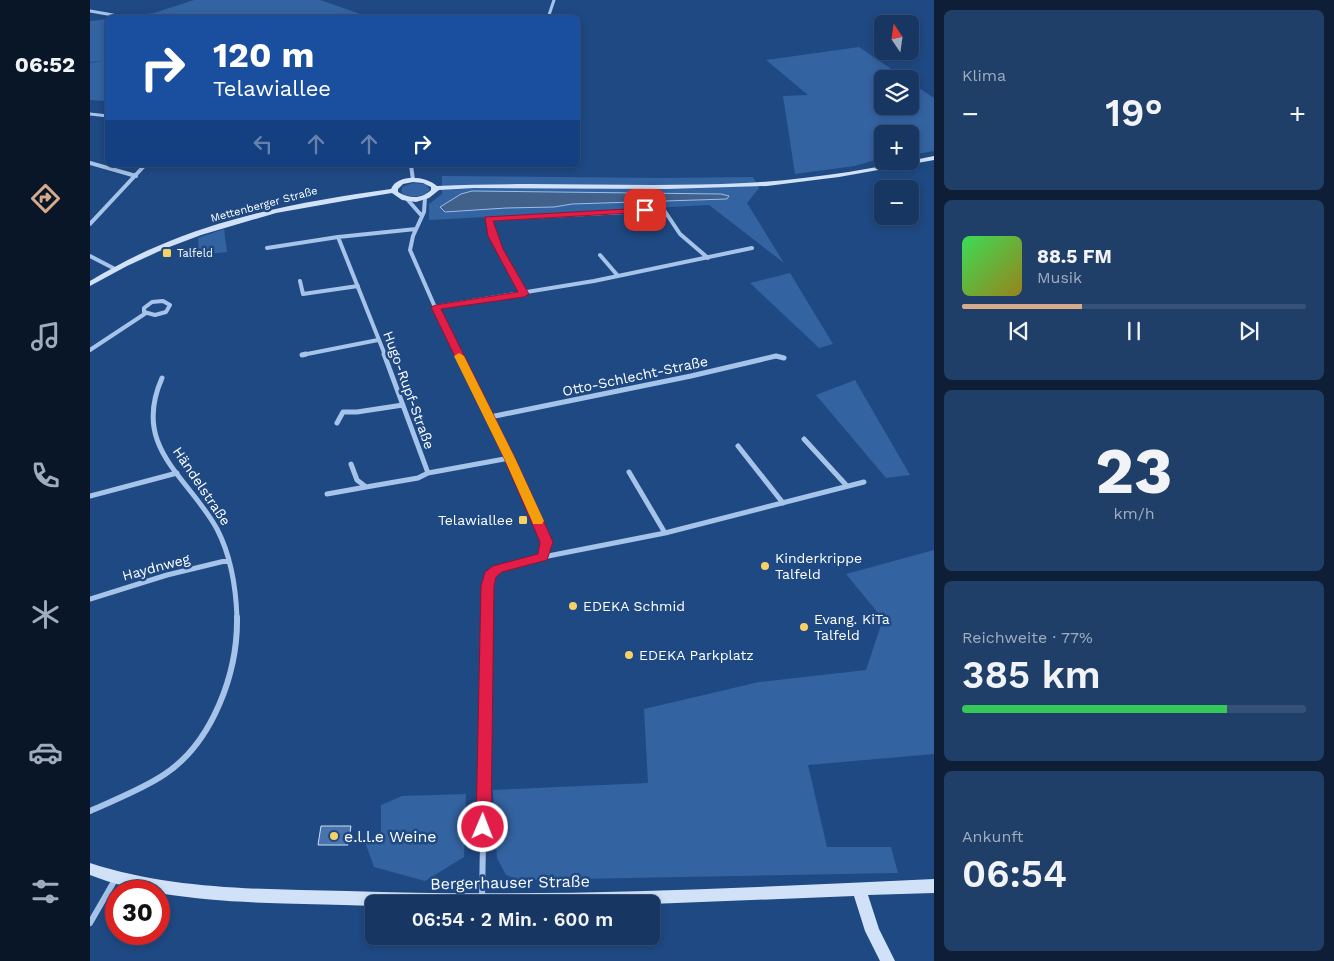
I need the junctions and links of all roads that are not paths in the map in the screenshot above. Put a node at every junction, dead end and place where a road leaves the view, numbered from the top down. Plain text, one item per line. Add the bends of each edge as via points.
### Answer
1 (554, 0) edge
2 (90, 11) edge
3 (108, 15) edge
4 (549, 15) edge
5 (90, 114) edge
6 (105, 116) edge
7 (934, 158) edge
8 (90, 163) edge
9 (143, 167) edge
10 (411, 167) edge
11 (136, 176) junction
12 (413, 180) junction
13 (435, 188) junction
14 (394, 191) junction
15 (424, 198) junction
16 (407, 199) junction
17 (422, 216) junction
18 (90, 224) edge
19 (416, 229) junction
20 (338, 237) junction
21 (267, 248) dead end
22 (752, 248) dead end
23 (600, 255) dead end
24 (90, 256) edge
25 (708, 258) junction
26 (116, 270) junction
27 (618, 276) junction
28 (300, 281) dead end
29 (90, 284) edge
30 (358, 286) junction
31 (524, 294) junction
32 (436, 307) junction
33 (146, 313) junction
34 (378, 340) junction
35 (90, 350) edge
36 (302, 356) dead end
37 (784, 358) dead end
38 (162, 378) dead end
39 (403, 405) junction
40 (490, 417) junction
41 (337, 423) dead end
42 (804, 439) dead end
43 (738, 446) dead end
44 (510, 458) junction
45 (351, 464) dead end
46 (629, 472) dead end
47 (176, 473) junction
48 (428, 473) junction
49 (864, 482) dead end
50 (847, 486) junction
51 (366, 487) junction
52 (328, 494) dead end
53 (90, 496) edge
54 (783, 503) junction
55 (665, 533) junction
56 (543, 556) junction
57 (229, 560) junction
58 (90, 599) edge
59 (90, 811) edge
60 (90, 869) edge
61 (116, 878) junction
62 (934, 886) edge
63 (859, 889) junction
64 (482, 895) edge
65 (660, 895) edge
66 (365, 899) edge
67 (90, 923) edge
68 (888, 961) edge

1 - 4 street
2 - 3 street
5 - 6 street
7 - 13 main road via 771,184
8 - 11 street
9 - 11 street
10 - 12 street
11 - 18 street
12 - 13 main road via 430,182
12 - 14 main road via 397,185
13 - 15 main road
14 - 16 main road
14 - 26 main road, Mettenberger Straße via 325,200 248,218 199,234
15 - 16 main road
15 - 17 street via 426,205
16 - 17 street
17 - 19 street
19 - 20 street
19 - 32 street via 410,239 410,250
20 - 21 street
20 - 30 street, Hugo-Rupf-Straße
22 - 25 street
23 - 27 street
24 - 26 street
25 - 27 street
25 - 31 street via 680,234 664,210 488,219 496,245
26 - 29 main road, Mettenberger Straße
27 - 31 street
28 - 30 street via 303,294
30 - 34 street, Hugo-Rupf-Straße
31 - 32 street
32 - 40 street
33 - 33 street via 163,314 170,305 152,302 144,308
33 - 35 street
34 - 36 street
34 - 39 street, Hugo-Rupf-Straße
37 - 40 street, Otto-Schlecht-Straße via 776,356
38 - 47 street, Händelstraße via 154,395 154,427 166,461
39 - 41 street via 343,412
39 - 48 street, Hugo-Rupf-Straße
40 - 44 street
42 - 50 street
43 - 54 street
44 - 48 street
44 - 56 street via 546,542
45 - 51 street via 357,480
46 - 55 street
47 - 53 street
47 - 57 street, Händelstraße via 212,521
48 - 51 street via 418,478
49 - 50 street
50 - 54 street
51 - 52 street
54 - 55 street
55 - 56 street
56 - 64 street via 498,569 490,575 488,586
57 - 58 street, Haydnweg
57 - 59 street, Händelstraße via 236,590 238,623 235,654 225,693 204,735 167,772
60 - 61 main road, Bergerhauser Straße
61 - 66 main road, Bergerhauser Straße via 156,886
61 - 67 street
62 - 63 main road, Bergerhauser Straße
63 - 65 main road, Bergerhauser Straße
63 - 68 main road via 872,931

